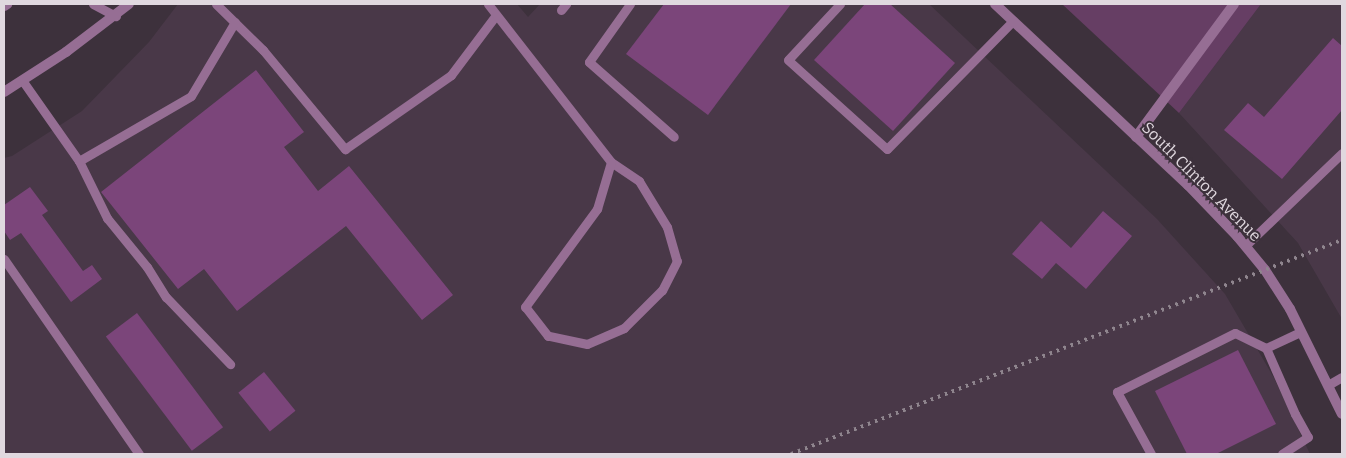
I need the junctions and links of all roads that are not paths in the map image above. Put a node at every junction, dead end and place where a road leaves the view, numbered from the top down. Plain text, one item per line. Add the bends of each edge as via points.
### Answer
1 (93, 4) edge
2 (129, 4) edge
3 (488, 4) edge
4 (630, 4) edge
5 (840, 4) edge
6 (995, 4) edge
7 (1234, 4) edge
8 (220, 5) edge
9 (496, 15) junction
10 (116, 16) junction
11 (1013, 21) junction
12 (235, 22) junction
13 (22, 80) junction
14 (4, 92) edge
15 (674, 137) dead end
16 (1136, 137) junction
17 (1342, 153) edge
18 (79, 161) junction
19 (611, 162) junction
20 (1245, 246) junction
21 (4, 260) edge
22 (1302, 332) junction
23 (1266, 348) junction
24 (230, 364) dead end
25 (1342, 378) edge
26 (1328, 385) junction
27 (1342, 414) edge
28 (139, 454) edge
29 (1151, 454) edge
30 (1282, 454) edge

1 - 10 lane
2 - 10 street
3 - 9 lane
4 - 15 lane via 589,62
5 - 11 lane via 788,60 886,149
6 - 11 street, South Clinton Avenue
7 - 16 street
8 - 12 lane
9 - 12 lane via 450,75 345,149 263,50
9 - 19 lane
10 - 13 street
11 - 16 street, South Clinton Avenue
12 - 18 lane via 191,96
13 - 14 street
13 - 18 lane
16 - 20 street, South Clinton Avenue via 1188,185
17 - 20 lane
18 - 24 lane via 107,218 148,267 166,296
19 - 19 lane via 639,181 667,227 677,261 662,290 624,328 587,344 548,336 525,307 597,209
20 - 22 street, South Clinton Avenue via 1270,278
21 - 28 lane
22 - 23 lane
22 - 26 street, South Clinton Avenue
23 - 29 lane via 1235,333 1117,392
23 - 30 lane via 1308,437
25 - 26 lane
26 - 27 street, South Clinton Avenue

